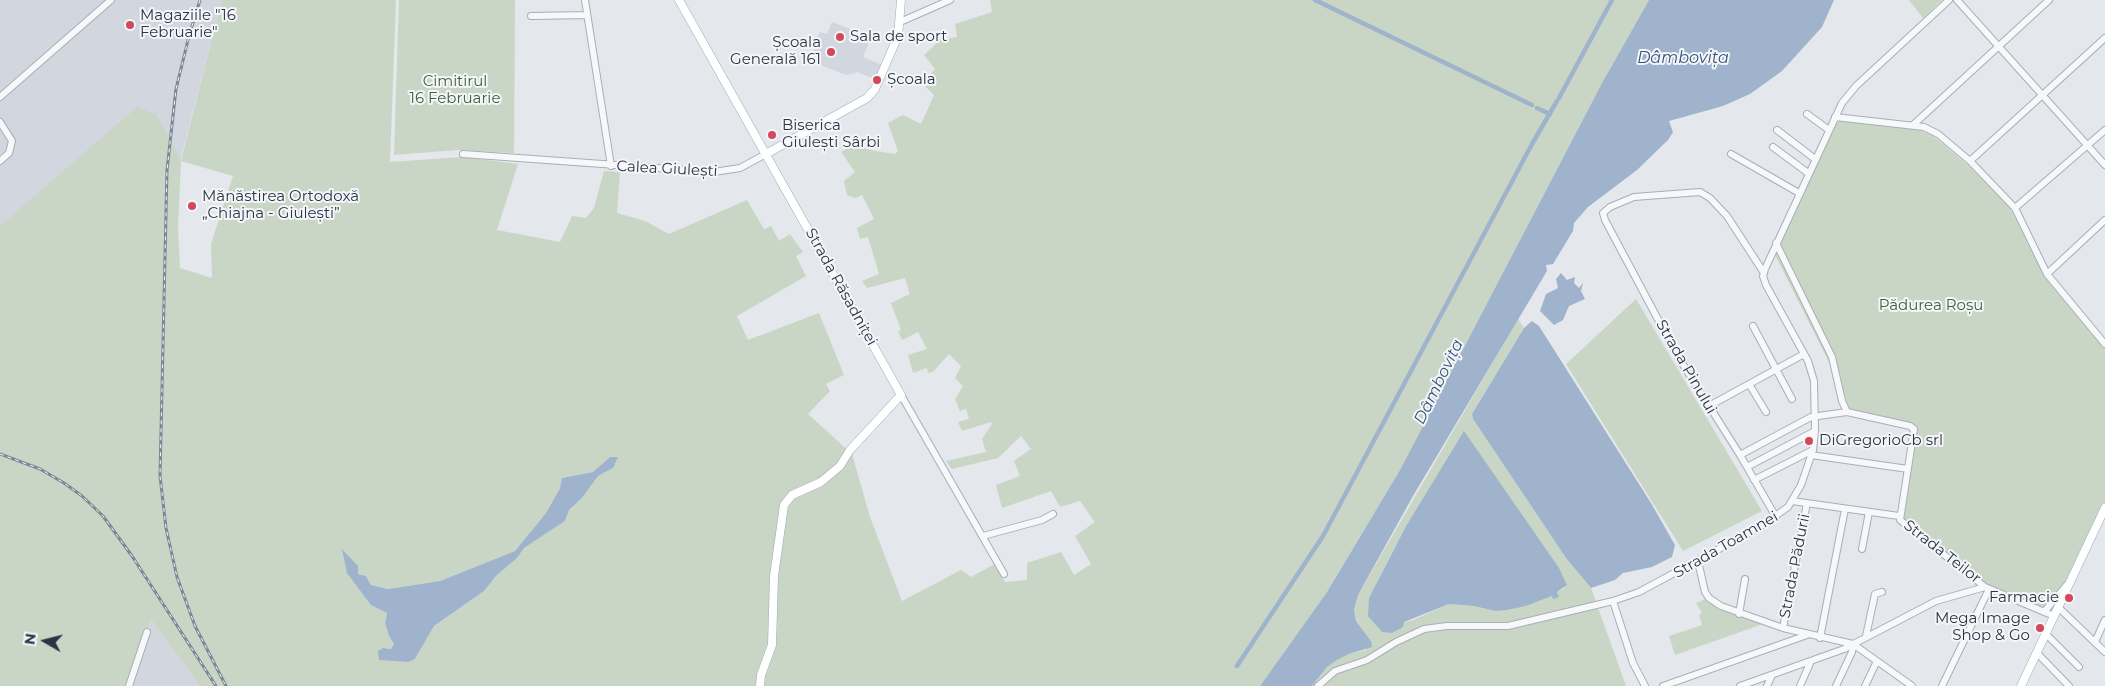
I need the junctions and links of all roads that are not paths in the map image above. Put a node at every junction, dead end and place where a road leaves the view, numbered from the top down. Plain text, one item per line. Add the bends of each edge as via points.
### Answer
1 (111, 0) edge
2 (585, 0) edge
3 (679, 0) edge
4 (901, 0) edge
5 (950, 0) edge
6 (1949, 0) edge
7 (1957, 0) edge
8 (2049, 0) edge
9 (532, 16) dead end
10 (587, 16) junction
11 (900, 22) junction
12 (2105, 38) edge
13 (1998, 46) junction
14 (2042, 96) junction
15 (0, 97) edge
16 (1807, 114) dead end
17 (1835, 117) junction
18 (0, 122) edge
19 (1913, 125) junction
20 (1777, 130) dead end
21 (1829, 130) junction
22 (2105, 130) edge
23 (2087, 146) junction
24 (1774, 147) dead end
25 (463, 154) dead end
26 (766, 154) junction
27 (1731, 154) dead end
28 (1815, 159) junction
29 (0, 161) edge
30 (1970, 161) junction
31 (611, 166) junction
32 (2105, 166) edge
33 (1808, 173) junction
34 (1799, 193) junction
35 (2015, 208) junction
36 (2105, 220) edge
37 (1776, 242) junction
38 (1764, 273) junction
39 (2047, 274) junction
40 (1753, 326) dead end
41 (2105, 344) edge
42 (1804, 354) junction
43 (1776, 369) junction
44 (1749, 384) junction
45 (901, 395) junction
46 (1792, 399) dead end
47 (1709, 406) junction
48 (1766, 412) dead end
49 (1847, 412) junction
50 (1815, 416) junction
51 (1815, 431) junction
52 (1812, 452) junction
53 (1740, 455) junction
54 (1747, 467) junction
55 (1908, 469) junction
56 (1754, 480) junction
57 (1792, 501) junction
58 (1807, 503) junction
59 (2105, 508) edge
60 (1845, 509) junction
61 (1869, 512) junction
62 (1052, 514) dead end
63 (1899, 516) junction
64 (1776, 517) junction
65 (983, 536) junction
66 (1862, 549) dead end
67 (1698, 561) junction
68 (1004, 574) dead end
69 (1745, 579) dead end
70 (2070, 582) junction
71 (1987, 588) junction
72 (1882, 592) dead end
73 (1613, 601) junction
74 (2058, 606) junction
75 (2044, 612) junction
76 (1739, 614) junction
77 (2054, 616) junction
78 (2105, 620) edge
79 (1783, 628) junction
80 (147, 632) dead end
81 (2046, 634) junction
82 (1807, 635) junction
83 (1866, 636) junction
84 (1820, 638) junction
85 (2094, 642) junction
86 (1852, 644) junction
87 (2105, 652) edge
88 (2037, 653) junction
89 (1812, 661) junction
90 (1877, 661) junction
91 (2079, 667) dead end
92 (1772, 675) junction
93 (1750, 684) edge
94 (1909, 685) edge
95 (129, 686) edge
96 (760, 686) edge
97 (1318, 686) edge
98 (1645, 686) edge
99 (1663, 686) edge
100 (1740, 686) edge
101 (1767, 686) edge
102 (1800, 686) edge
103 (1836, 686) edge
104 (1865, 686) edge
105 (1942, 686) edge
106 (2021, 686) edge
107 (2069, 686) edge

1 - 15 street
2 - 10 street
3 - 26 main road, Strada Răsadniței
4 - 11 main road, Calea Giulești
5 - 11 street
6 - 17 street via 1851,92
7 - 13 street
8 - 13 street
9 - 10 street
10 - 31 street
11 - 26 main road, Calea Giulești via 890,56 875,89 867,98
12 - 14 street
13 - 14 street
13 - 19 street
14 - 23 street
14 - 30 street
16 - 21 street
17 - 19 street
17 - 21 street
18 - 29 street via 12,141 9,153
19 - 30 street via 1933,131
20 - 28 street
21 - 28 street
22 - 23 street
23 - 32 street
23 - 35 street
24 - 33 street
25 - 31 street, Calea Giulești
26 - 31 street, Calea Giulești via 740,168 724,172
26 - 45 main road, Strada Răsadniței
27 - 34 street
28 - 33 street
30 - 35 street
33 - 34 street
34 - 37 street
35 - 39 street
36 - 39 street
37 - 38 street
37 - 49 street via 1832,357
38 - 42 street via 1766,285
38 - 47 street, Strada Pinului via 1722,210 1700,192 1634,197 1610,207 1604,214 1670,343
39 - 41 street
40 - 43 street
42 - 43 street
42 - 50 street, Strada Toamnei via 1812,369
43 - 44 street
43 - 46 street
44 - 47 street
44 - 48 street
45 - 65 street, Strada Răsadniței
45 - 96 main road via 840,466 821,482 792,495 784,505 775,568 774,636
47 - 53 street, Strada Pinului
49 - 50 street
49 - 55 street, Strada Teilor via 1912,427
50 - 51 street, Strada Toamnei
50 - 53 street
51 - 52 street, Strada Toamnei
51 - 54 street
52 - 55 street
52 - 56 street
52 - 57 street, Strada Toamnei
53 - 54 street, Strada Pinului
54 - 56 street, Strada Pinului
55 - 63 street, Strada Teilor
56 - 64 street, Strada Pinului
57 - 58 street
57 - 64 street, Strada Toamnei
58 - 60 street
58 - 79 street, Strada Pădurii
59 - 70 main road
60 - 61 street
60 - 84 street
61 - 63 street
61 - 66 street
62 - 65 street via 1042,520
63 - 71 street, Strada Teilor via 1902,522
64 - 67 street, Strada Toamnei
65 - 68 street, Strada Răsadniței
67 - 73 street, Strada Toamnei via 1652,586
67 - 76 street, Strada Pădurii via 1706,595
69 - 76 street
70 - 74 main road
70 - 75 street
71 - 75 street, Strada Teilor
71 - 83 street via 1936,601
71 - 105 street
72 - 83 street via 1875,594
73 - 97 street, Strada Toamnei via 1499,628 1447,626 1424,629 1367,660 1335,670
73 - 98 street via 1633,663
74 - 77 main road
74 - 85 street
75 - 77 street, Strada Teilor
76 - 79 street, Strada Pădurii
77 - 81 main road
78 - 85 street
79 - 82 street, Strada Pădurii
80 - 95 street
81 - 88 main road
81 - 91 street
82 - 84 street, Strada Pădurii
82 - 99 street
83 - 86 street
84 - 86 street, Strada Pădurii
85 - 87 street
86 - 89 street
86 - 90 street
86 - 103 street via 1852,652
88 - 106 main road
88 - 107 street
89 - 92 street
89 - 102 street
90 - 94 street
90 - 104 street
92 - 93 street
92 - 101 street
93 - 100 street

